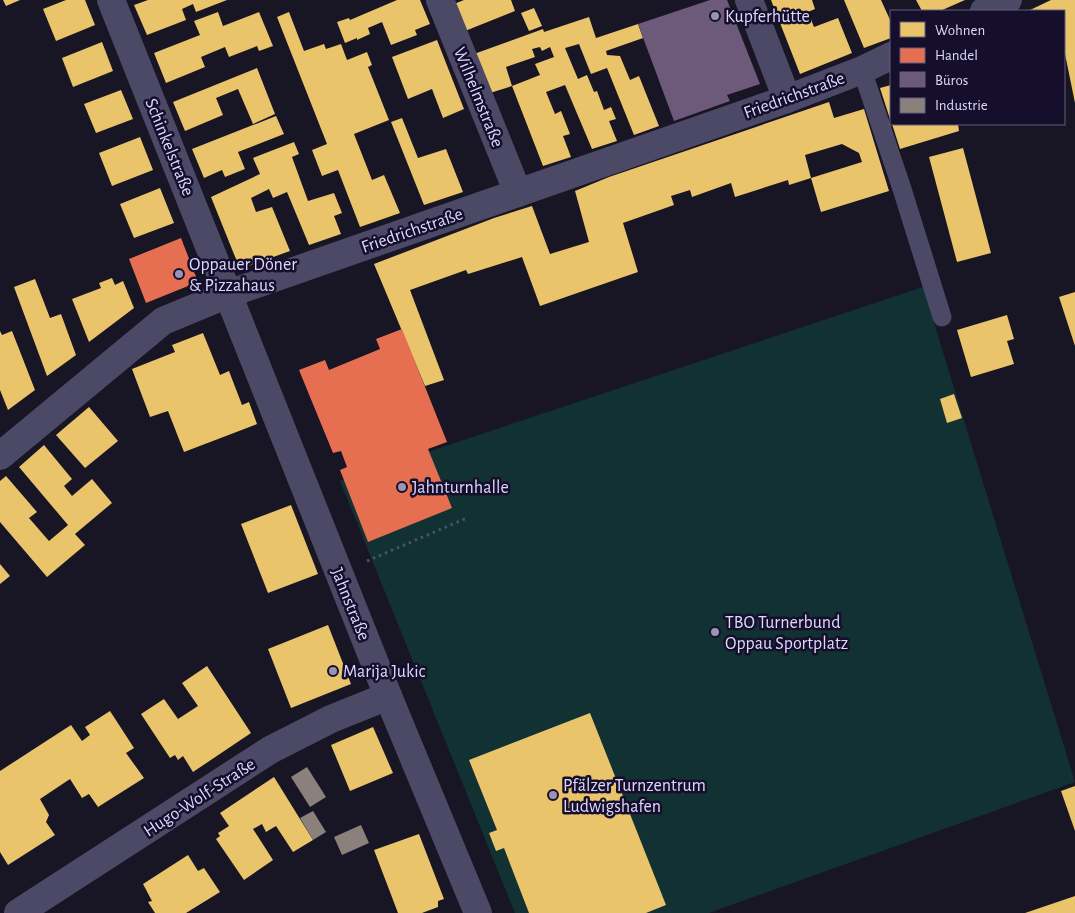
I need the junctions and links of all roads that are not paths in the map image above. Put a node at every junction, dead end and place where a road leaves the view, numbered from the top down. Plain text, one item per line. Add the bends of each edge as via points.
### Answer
1 (111, 0) edge
2 (440, 0) edge
3 (748, 0) edge
4 (1008, 0) edge
5 (986, 10) edge
6 (890, 56) edge
7 (862, 70) junction
8 (787, 99) junction
9 (518, 193) junction
10 (228, 294) junction
11 (942, 317) dead end
12 (0, 456) edge
13 (388, 696) junction
14 (18, 913) edge
15 (478, 913) edge

1 - 10 street, Schinkelstraße
2 - 9 street, Wilhelmstraße
3 - 8 street
4 - 5 street
6 - 7 street, Friedrichstraße
7 - 8 street, Friedrichstraße
7 - 11 lane, Friedrichstraße
8 - 9 street, Friedrichstraße
9 - 10 street, Friedrichstraße
10 - 12 street, Friedrichstraße via 163,320
10 - 13 street, Jahnstraße
13 - 14 street, Hugo-Wolf-Straße via 331,719 270,750
13 - 15 street, Jahnstraße

